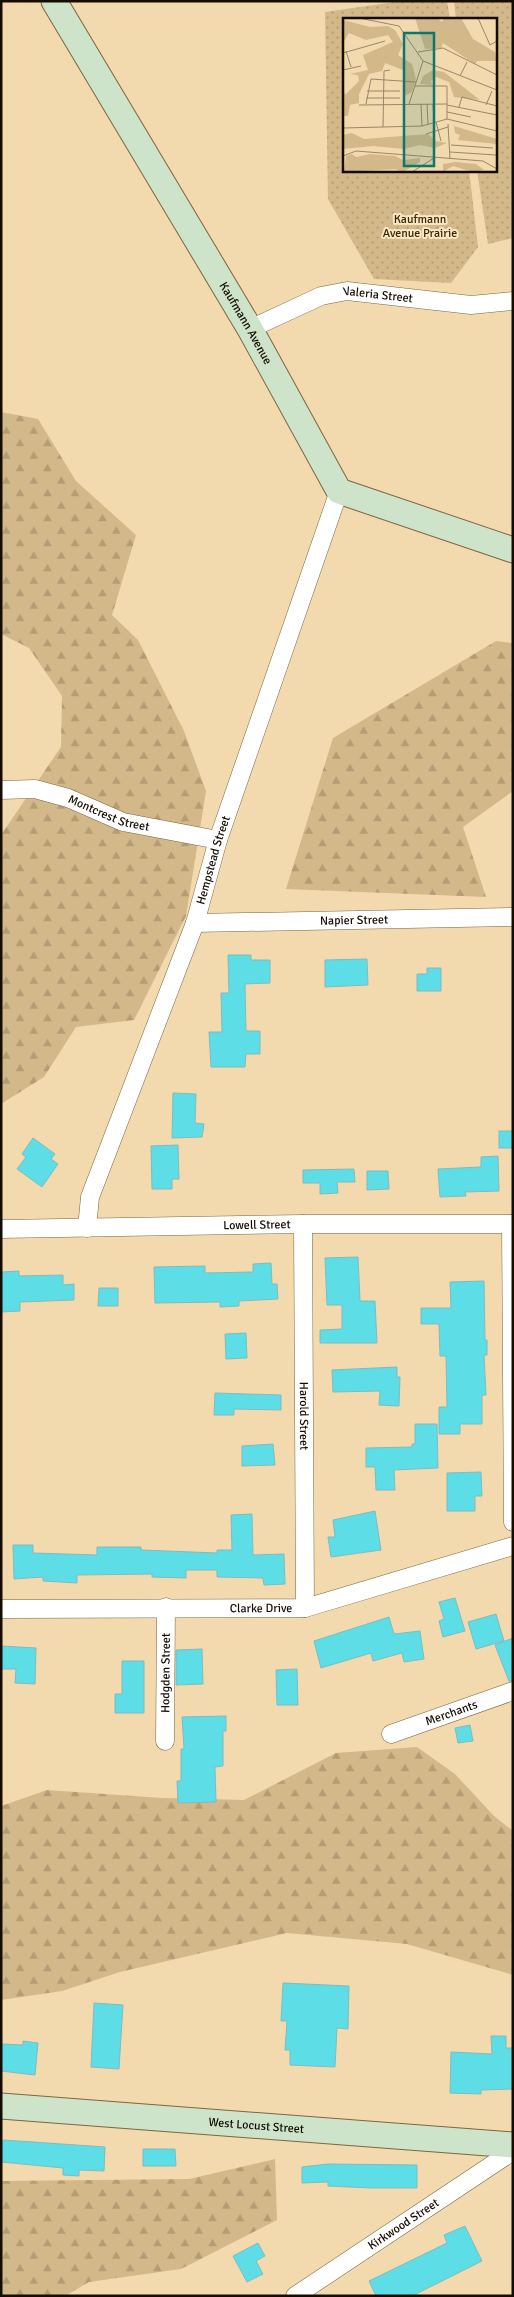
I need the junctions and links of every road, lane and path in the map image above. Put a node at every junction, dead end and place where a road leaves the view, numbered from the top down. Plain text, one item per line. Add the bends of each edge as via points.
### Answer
1 (54, 1) edge
2 (513, 301) edge
3 (250, 329) junction
4 (339, 491) junction
5 (513, 550) edge
6 (1, 790) edge
7 (218, 840) junction
8 (513, 917) edge
9 (195, 923) junction
10 (303, 1224) junction
11 (512, 1224) edge
12 (87, 1228) junction
13 (1, 1229) edge
14 (513, 1522) edge
15 (513, 1546) edge
16 (166, 1607) junction
17 (305, 1608) junction
18 (1, 1609) edge
19 (513, 1691) edge
20 (391, 1734) dead end
21 (165, 1741) dead end
22 (1, 2106) edge
23 (513, 2145) edge
24 (513, 2152) edge
25 (295, 2296) edge

1 - 3 main road, Kaufmann Avenue
2 - 3 street, Valeria Street via 471,305 347,291 321,296
3 - 4 main road, Kaufmann Avenue
4 - 5 main road
4 - 7 street, Hempstead Street
6 - 7 street, Montcrest Street via 35,789 68,798 123,822
7 - 9 street, Hempstead Street
8 - 9 street, Napier Street
9 - 12 street, Hempstead Street via 90,1197
10 - 11 street, Lowell Street
10 - 12 street, Lowell Street
10 - 17 street, Harold Street
11 - 14 street
12 - 13 street, Lowell Street
15 - 17 street, Clarke Drive
16 - 17 street, Clarke Drive
16 - 18 street, Clarke Drive
16 - 21 street, Hodgden Street
19 - 20 street, Merchants
22 - 23 main road, West Locust Street
24 - 25 street, Kirkwood Street

